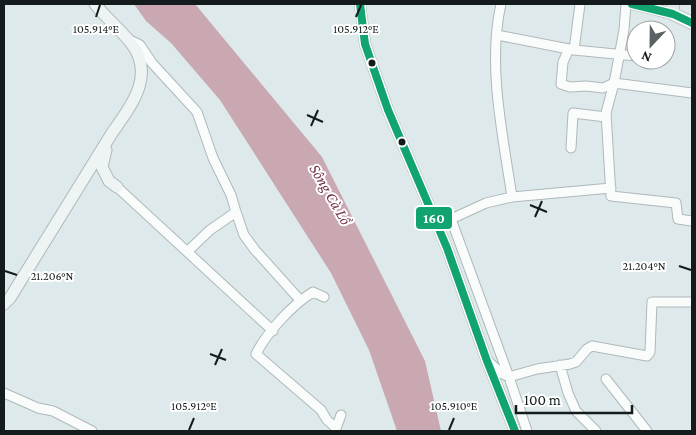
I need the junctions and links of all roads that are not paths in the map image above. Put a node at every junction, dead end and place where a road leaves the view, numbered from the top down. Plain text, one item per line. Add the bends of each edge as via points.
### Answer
1 (95, 4) edge
2 (360, 4) edge
3 (501, 4) edge
4 (580, 4) edge
5 (626, 4) edge
6 (632, 4) edge
7 (673, 9) edge
8 (692, 23) edge
9 (497, 35) junction
10 (126, 38) junction
11 (572, 49) junction
12 (619, 55) junction
13 (626, 55) edge
14 (614, 83) junction
15 (692, 93) edge
16 (606, 117) junction
17 (112, 133) junction
18 (571, 148) dead end
19 (117, 187) joint
20 (611, 188) junction
21 (512, 197) junction
22 (236, 212) junction
23 (451, 219) junction
24 (692, 221) edge
25 (447, 248) junction
26 (188, 251) junction
27 (324, 297) dead end
28 (300, 300) junction
29 (692, 302) edge
30 (6, 303) edge
31 (273, 331) junction
32 (487, 361) junction
33 (560, 365) junction
34 (509, 377) junction
35 (606, 379) dead end
36 (4, 393) edge
37 (341, 415) dead end
38 (335, 429) edge
39 (92, 431) edge
40 (516, 431) edge
41 (527, 431) edge
42 (596, 431) edge
43 (648, 431) edge

1 - 10 main road
2 - 25 street via 365,44
3 - 9 street
4 - 11 street
5 - 12 street
6 - 7 street
7 - 8 main road
9 - 11 street
9 - 21 street via 499,108
10 - 17 main road via 139,55 142,76 138,91
10 - 22 street via 140,46 197,112
11 - 12 street
11 - 14 street via 563,62 561,84 602,88
12 - 13 street
12 - 14 street
14 - 15 street
14 - 16 street
16 - 18 street via 573,113
16 - 20 street
17 - 19 main road via 102,167
17 - 30 main road
19 - 26 street
20 - 21 street
20 - 24 street via 611,196 676,202 678,219
21 - 23 street via 486,203
22 - 26 street
22 - 28 street via 244,235
23 - 25 street
23 - 34 street
25 - 32 street
26 - 31 street
27 - 28 street via 313,292
28 - 31 street
29 - 33 street via 652,302 648,356 592,346 576,362
31 - 38 street via 257,351 257,356 321,410
32 - 34 street
32 - 40 street
33 - 34 street
33 - 42 street via 576,411
34 - 41 street
35 - 43 street
36 - 39 street via 53,411
37 - 38 street

